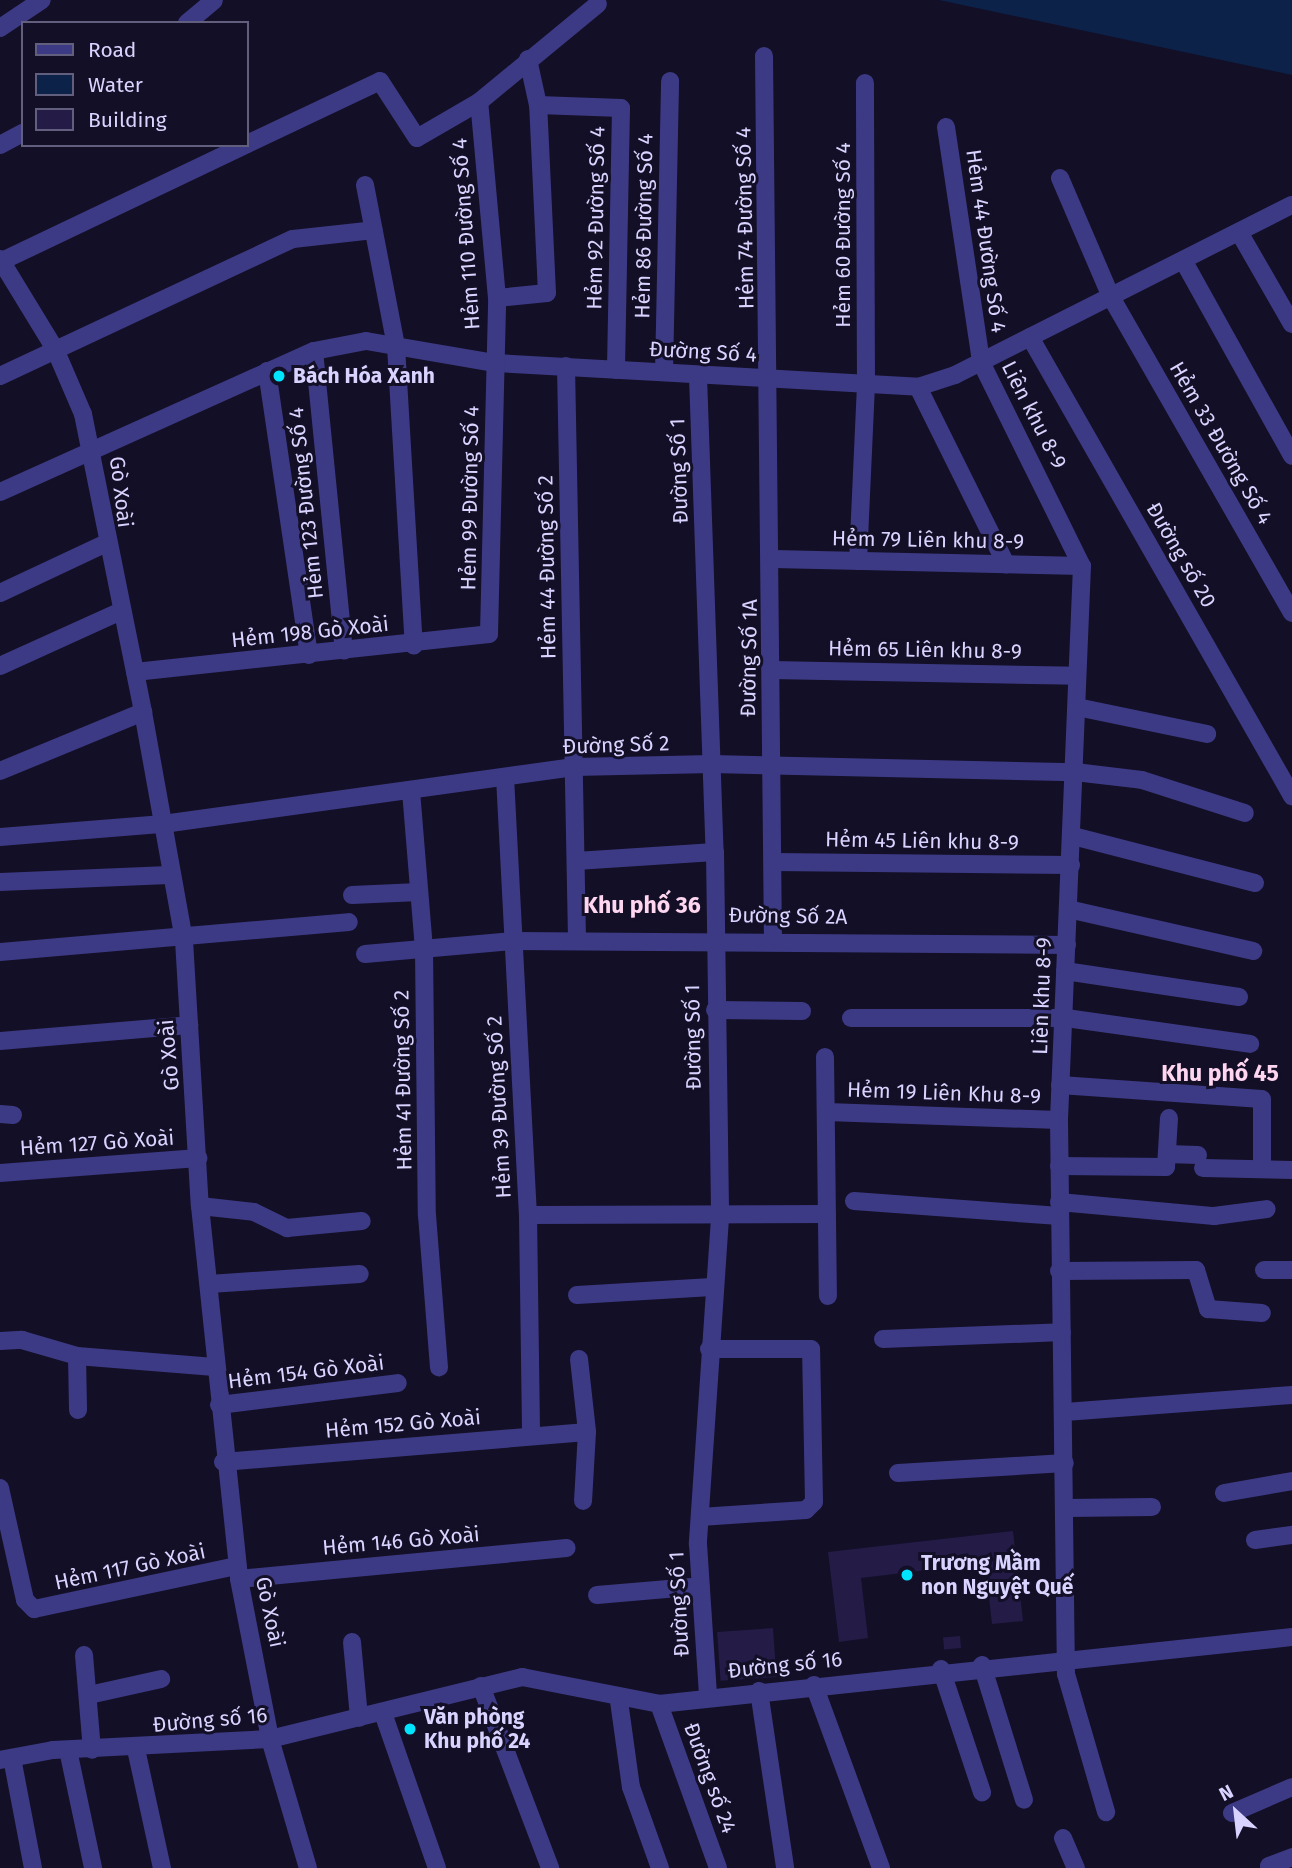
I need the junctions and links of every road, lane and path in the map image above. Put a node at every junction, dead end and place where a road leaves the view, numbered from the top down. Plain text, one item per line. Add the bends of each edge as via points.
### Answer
1 (42, 0) edge
2 (214, 0) edge
3 (598, 4) dead end
4 (189, 21) edge
5 (0, 28) edge
6 (764, 56) dead end
7 (528, 59) junction
8 (670, 81) dead end
9 (866, 83) dead end
10 (479, 102) junction
11 (538, 105) junction
12 (947, 127) dead end
13 (21, 134) edge
14 (248, 144) edge
15 (0, 145) edge
16 (242, 147) edge
17 (1060, 178) dead end
18 (365, 185) dead end
19 (1292, 205) edge
20 (373, 230) junction
21 (1239, 232) junction
22 (1183, 260) junction
23 (1, 261) edge
24 (1111, 297) junction
25 (497, 298) junction
26 (1292, 324) edge
27 (1030, 337) junction
28 (396, 346) junction
29 (55, 349) junction
30 (314, 351) junction
31 (981, 362) junction
32 (495, 363) junction
33 (566, 366) junction
34 (616, 370) junction
35 (267, 371) junction
36 (664, 372) junction
37 (0, 376) edge
38 (698, 376) junction
39 (771, 379) junction
40 (866, 387) junction
41 (918, 387) junction
42 (92, 448) junction
43 (1292, 456) edge
44 (0, 492) edge
45 (104, 544) junction
46 (774, 559) junction
47 (858, 561) junction
48 (1006, 564) junction
49 (1082, 566) junction
50 (0, 593) edge
51 (1291, 609) edge
52 (119, 612) junction
53 (489, 634) joint
54 (414, 645) junction
55 (344, 650) junction
56 (309, 655) junction
57 (0, 666) edge
58 (772, 670) junction
59 (135, 673) junction
60 (1077, 676) junction
61 (1077, 707) junction
62 (143, 712) junction
63 (1208, 734) dead end
64 (712, 764) junction
65 (770, 764) junction
66 (574, 767) junction
67 (0, 771) edge
68 (1075, 772) junction
69 (505, 777) junction
70 (411, 791) junction
71 (1292, 796) edge
72 (1245, 813) dead end
73 (163, 824) junction
74 (1073, 836) junction
75 (0, 837) edge
76 (715, 852) junction
77 (576, 861) junction
78 (773, 862) junction
79 (1071, 865) junction
80 (169, 875) junction
81 (0, 882) edge
82 (1255, 883) dead end
83 (419, 892) junction
84 (352, 895) dead end
85 (1068, 909) junction
86 (349, 922) dead end
87 (714, 938) junction
88 (772, 938) junction
89 (184, 940) junction
90 (513, 941) junction
91 (577, 941) junction
92 (1067, 945) junction
93 (424, 948) junction
94 (1252, 951) dead end
95 (0, 952) edge
96 (365, 954) dead end
97 (1065, 971) junction
98 (1239, 997) dead end
99 (715, 1010) junction
100 (802, 1012) dead end
101 (851, 1018) dead end
102 (1066, 1018) junction
103 (189, 1025) junction
104 (0, 1041) edge
105 (1250, 1044) dead end
106 (825, 1057) dead end
107 (1060, 1085) junction
108 (827, 1112) junction
109 (1169, 1118) dead end
110 (1059, 1120) junction
111 (1167, 1154) junction
112 (198, 1158) junction
113 (1059, 1166) junction
114 (1262, 1169) junction
115 (1292, 1170) edge
116 (0, 1173) edge
117 (854, 1201) dead end
118 (200, 1206) junction
119 (1059, 1209) junction
120 (1267, 1209) dead end
121 (827, 1214) junction
122 (528, 1215) junction
123 (720, 1218) junction
124 (362, 1221) dead end
125 (1264, 1270) dead end
126 (1292, 1270) edge
127 (1059, 1271) junction
128 (360, 1274) dead end
129 (209, 1284) junction
130 (712, 1287) junction
131 (577, 1295) dead end
132 (828, 1296) dead end
133 (1262, 1313) dead end
134 (1062, 1332) junction
135 (883, 1339) dead end
136 (0, 1341) edge
137 (709, 1349) junction
138 (77, 1356) junction
139 (579, 1359) dead end
140 (215, 1367) junction
141 (439, 1368) dead end
142 (398, 1384) dead end
143 (1292, 1395) edge
144 (219, 1405) junction
145 (78, 1410) dead end
146 (1065, 1412) junction
147 (587, 1432) junction
148 (531, 1435) junction
149 (223, 1462) junction
150 (1065, 1464) junction
151 (898, 1473) dead end
152 (1292, 1481) edge
153 (0, 1488) edge
154 (1224, 1493) dead end
155 (583, 1501) dead end
156 (1152, 1507) dead end
157 (1066, 1508) junction
158 (700, 1517) junction
159 (1292, 1535) edge
160 (1255, 1540) dead end
161 (567, 1548) dead end
162 (238, 1572) junction
163 (701, 1586) junction
164 (597, 1595) dead end
165 (1292, 1637) edge
166 (352, 1642) dead end
167 (84, 1655) dead end
168 (1066, 1656) junction
169 (982, 1665) junction
170 (941, 1669) junction
171 (161, 1679) dead end
172 (814, 1685) junction
173 (481, 1686) junction
174 (759, 1691) junction
175 (89, 1695) junction
176 (708, 1696) junction
177 (619, 1701) junction
178 (659, 1704) junction
179 (383, 1713) junction
180 (359, 1718) junction
181 (270, 1739) junction
182 (136, 1749) junction
183 (68, 1750) junction
184 (92, 1750) junction
185 (6, 1759) edge
186 (1292, 1787) edge
187 (982, 1792) dead end
188 (1024, 1800) dead end
189 (1106, 1812) dead end
190 (1232, 1813) dead end
191 (1063, 1838) dead end
192 (1292, 1857) edge
193 (1269, 1866) dead end
194 (33, 1868) edge
195 (93, 1868) edge
196 (162, 1868) edge
197 (308, 1868) edge
198 (437, 1868) edge
199 (550, 1868) edge
200 (660, 1868) edge
201 (718, 1868) edge
202 (785, 1868) edge
203 (881, 1868) edge
204 (1076, 1868) edge

1 - 5 street
2 - 4 street
3 - 7 street
6 - 39 street, Hẻm 74 Đường Số 4
7 - 10 street
7 - 11 street
8 - 36 street, Hẻm 86 Đường Số 4
9 - 40 street, Hẻm 60 Đường Số 4
10 - 14 street via 417,138 380,81
10 - 25 street, Hẻm 110 Đường Số 4
11 - 25 street via 547,292
11 - 34 street, Hẻm 92 Đường Số 4 via 621,107
12 - 31 street, Hẻm 44 Đường Số 4
13 - 15 street
16 - 23 street
17 - 24 street, Hẻm 33 Đường Số 4
18 - 20 street
19 - 21 street, Đường Số 4
20 - 28 street
20 - 29 street via 293,239
21 - 22 street, Đường Số 4
21 - 26 street
22 - 24 street, Đường Số 4
22 - 43 street
23 - 29 street, Gò Xoài
24 - 27 street, Đường Số 4
24 - 51 street, Hẻm 33 Đường Số 4
25 - 32 street, Hẻm 110 Đường Số 4
27 - 31 street, Đường Số 4
27 - 71 street, Đường số 20
28 - 30 street, Đường Số 4 via 366,341
28 - 32 street, Đường Số 4
28 - 54 street
29 - 37 street
29 - 42 street, Gò Xoài
30 - 35 street, Đường Số 4
30 - 55 street, Hẻm 123 Đường Số 4
31 - 41 street, Đường Số 4
31 - 49 street, Liên khu 8-9
32 - 33 street, Đường Số 4
32 - 53 street, Hẻm 99 Đường Số 4
33 - 34 street, Đường Số 4
33 - 66 street, Hẻm 44 Đường Số 2
34 - 36 street, Đường Số 4
35 - 42 street, Đường Số 4
35 - 56 street
36 - 38 street, Đường Số 4
38 - 39 street, Đường Số 4
38 - 64 street, Đường Số 1
39 - 40 street, Đường Số 4
39 - 46 street, Đường Số 1A
40 - 41 street, Đường Số 4
40 - 47 street, Hẻm 60 Đường Số 4
41 - 48 street
42 - 44 street, Đường Số 4
42 - 45 street, Gò Xoài
45 - 50 street
45 - 52 street, Gò Xoài
46 - 47 street, Hẻm 79 Liên khu 8-9
46 - 58 street, Đường Số 1A
47 - 48 street, Hẻm 79 Liên khu 8-9
48 - 49 street, Hẻm 79 Liên khu 8-9
49 - 60 street, Liên khu 8-9
52 - 57 street
52 - 59 street, Gò Xoài
53 - 54 street, Hẻm 198 Gò Xoài
54 - 55 street, Hẻm 198 Gò Xoài
55 - 56 street, Hẻm 198 Gò Xoài
56 - 59 street, Hẻm 198 Gò Xoài
58 - 60 street, Hẻm 65 Liên khu 8-9
58 - 65 street, Đường Số 1A
59 - 62 street, Gò Xoài
60 - 61 street, Liên khu 8-9
61 - 63 street
61 - 68 street, Liên khu 8-9
62 - 67 street
62 - 73 street, Gò Xoài
64 - 65 street, Đường Số 2
64 - 66 street, Đường Số 2
64 - 76 street, Đường Số 1
65 - 68 street, Đường Số 2
65 - 78 street, Đường Số 1A
66 - 69 street, Đường Số 2
66 - 77 street, Hẻm 44 Đường Số 2
68 - 72 street, Đường Số 2 via 1142,780
68 - 74 street, Liên khu 8-9
69 - 70 street, Đường Số 2
69 - 90 street, Hẻm 39 Đường Số 2
70 - 73 street, Đường Số 2
70 - 83 street, Hẻm 41 Đường Số 2
73 - 75 street, Đường Số 2
73 - 80 street, Gò Xoài
74 - 79 street, Liên khu 8-9
74 - 82 street
76 - 77 street
76 - 87 street, Đường Số 1
77 - 91 street, Hẻm 44 Đường Số 2
78 - 79 street, Hẻm 45 Liên khu 8-9
78 - 88 street, Đường Số 1A
79 - 85 street, Liên khu 8-9
80 - 81 street
80 - 89 street, Gò Xoài
83 - 84 street
83 - 93 street, Hẻm 41 Đường Số 2
85 - 92 street, Liên khu 8-9
85 - 94 street
86 - 89 street
87 - 88 street, Đường Số 2A
87 - 91 street, Đường Số 2A
87 - 99 street, Đường Số 1
88 - 92 street, Đường Số 2A
89 - 95 street
89 - 103 street, Gò Xoài
90 - 91 street, Đường Số 2A
90 - 93 street, Đường Số 2A
90 - 122 street, Hẻm 39 Đường Số 2
92 - 97 street, Liên khu 8-9
93 - 96 street, Đường Số 2A
93 - 141 street, Hẻm 41 Đường Số 2 via 427,1214
97 - 98 street
97 - 102 street, Liên khu 8-9
99 - 100 street
99 - 123 street, Đường Số 1
101 - 102 street
102 - 105 street
102 - 107 street, Liên khu 8-9
103 - 104 street
103 - 112 street, Gò Xoài
106 - 108 street
107 - 110 street, Liên khu 8-9
107 - 114 street via 1262,1099
108 - 110 street, Hẻm 19 Liên Khu 8-9
108 - 121 street
109 - 111 street
110 - 113 street, Liên khu 8-9
111 - 113 street via 1167,1167
111 - 114 street
112 - 116 street, Hẻm 127 Gò Xoài
112 - 118 street, Gò Xoài
113 - 119 street, Liên khu 8-9
114 - 115 street
117 - 119 street
118 - 124 street via 254,1212 287,1228
118 - 129 street, Gò Xoài
119 - 120 street via 1214,1216
119 - 127 street, Liên khu 8-9
121 - 123 street
121 - 132 street
122 - 123 street
122 - 148 street, Hẻm 39 Đường Số 2
123 - 130 street, Đường Số 1
125 - 126 street
127 - 133 street via 1196,1270 1208,1309
127 - 134 street, Liên khu 8-9
128 - 129 street
129 - 140 street, Gò Xoài
130 - 131 street
130 - 137 street, Đường Số 1
134 - 135 street
134 - 146 street, Liên khu 8-9
136 - 138 street via 22,1340
137 - 158 street, Đường Số 1
137 - 158 street via 811,1349 814,1502 806,1510
138 - 140 street
138 - 145 street
139 - 147 street
140 - 144 street, Gò Xoài
142 - 144 street, Hẻm 154 Gò Xoài
143 - 146 street
144 - 149 street, Gò Xoài
146 - 150 street, Liên khu 8-9
147 - 148 street, Hẻm 152 Gò Xoài
147 - 155 street
148 - 149 street, Hẻm 152 Gò Xoài
149 - 162 street, Gò Xoài
150 - 151 street
150 - 157 street, Liên khu 8-9
152 - 154 street
153 - 162 street, Hẻm 117 Gò Xoài via 25,1600 34,1609
156 - 157 street
157 - 168 street, Liên khu 8-9
158 - 163 street, Đường Số 1
159 - 160 street
161 - 162 street, Hẻm 146 Gò Xoài
162 - 181 street, Gò Xoài
163 - 164 street
163 - 176 street, Đường Số 1
165 - 168 street, Đường số 16
166 - 180 street
167 - 175 street
168 - 169 street, Đường số 16
168 - 189 street, Liên khu 8-9 via 1075,1719
169 - 170 street, Đường số 16
169 - 188 street
170 - 172 street, Đường số 16
170 - 187 street
171 - 175 street
172 - 174 street, Đường số 16
172 - 203 street
173 - 177 street, Đường số 16 via 541,1677
173 - 179 street, Đường số 16
173 - 199 street
174 - 176 street, Đường số 16
174 - 202 street
175 - 184 street
176 - 178 street, Đường số 16
177 - 178 street, Đường số 16
177 - 200 street via 631,1787
178 - 201 street, Đường số 24
179 - 180 street, Đường số 16
179 - 198 street
180 - 181 street, Đường số 16
181 - 182 street, Đường số 16
181 - 197 street, Gò Xoài
182 - 184 street, Đường số 16
182 - 196 street
183 - 184 street, Đường số 16
183 - 185 street, Đường số 16
183 - 195 street
185 - 194 street
186 - 190 street
191 - 204 street
192 - 193 street

